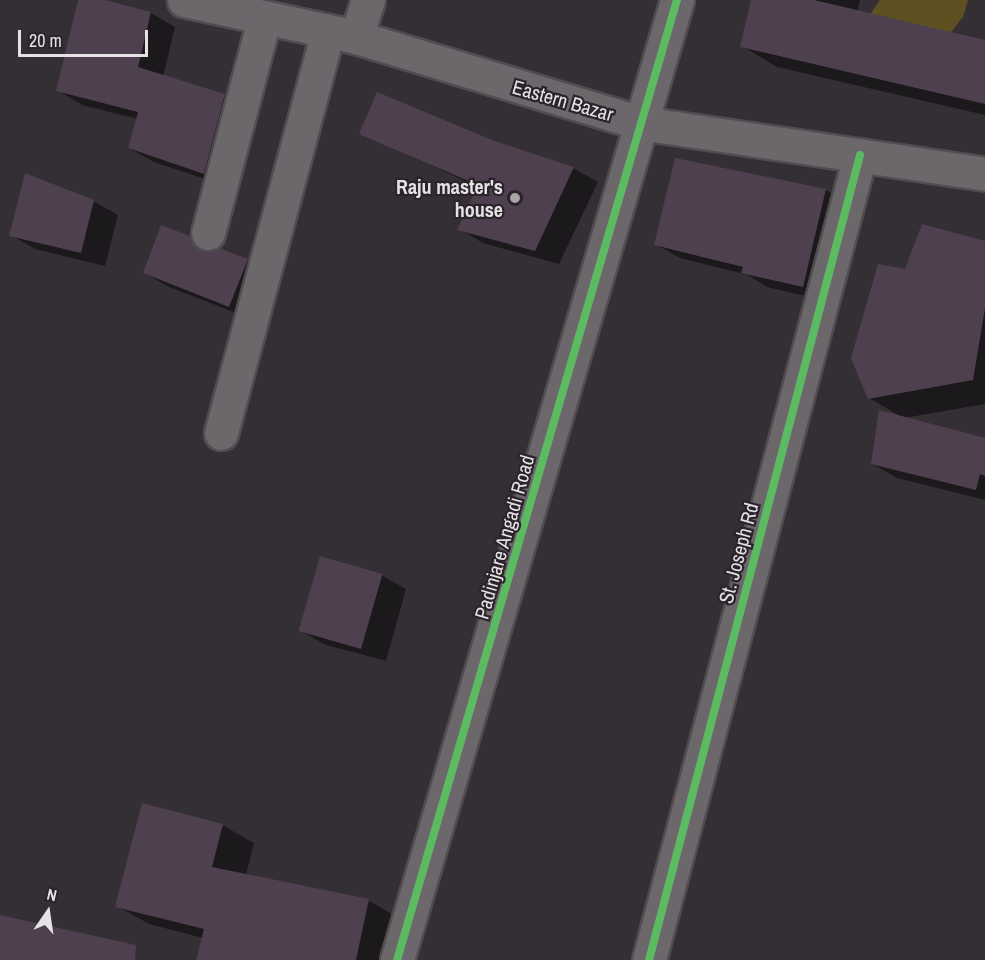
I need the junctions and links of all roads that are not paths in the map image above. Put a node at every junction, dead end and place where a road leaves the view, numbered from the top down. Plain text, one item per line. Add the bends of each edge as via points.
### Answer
1 (184, 0) edge
2 (368, 0) edge
3 (677, 0) edge
4 (264, 19) junction
5 (342, 35) junction
6 (641, 123) junction
7 (860, 155) junction
8 (985, 174) edge
9 (208, 233) dead end
10 (221, 433) dead end
11 (398, 960) edge
12 (649, 960) edge

1 - 4 street, Eastern Bazar
2 - 5 street
3 - 6 street, Padinjare Angadi Road
4 - 5 street, Eastern Bazar
4 - 9 street
5 - 6 street, Eastern Bazar
5 - 10 street
6 - 7 street, Eastern Bazar
6 - 11 street, Padinjare Angadi Road
7 - 8 street, Eastern Bazar
7 - 12 street, St. Joseph Rd

